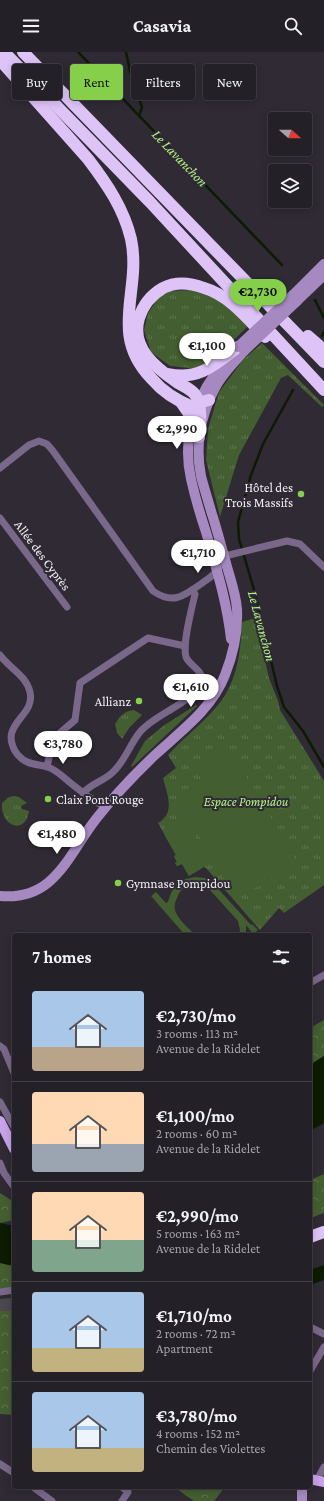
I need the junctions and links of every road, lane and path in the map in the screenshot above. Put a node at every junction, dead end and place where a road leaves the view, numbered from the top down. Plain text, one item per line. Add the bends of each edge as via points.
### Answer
1 (4, 52) edge
2 (23, 52) edge
3 (0, 60) edge
4 (199, 234) junction
5 (324, 264) edge
6 (324, 275) edge
7 (295, 298) junction
8 (241, 349) junction
9 (324, 350) edge
10 (324, 362) edge
11 (160, 370) junction
12 (324, 390) edge
13 (324, 398) edge
14 (181, 402) junction
15 (204, 402) junction
16 (192, 422) junction
17 (199, 436) joint
18 (0, 468) edge
19 (0, 518) edge
20 (211, 550) junction
21 (224, 557) junction
22 (324, 567) edge
23 (217, 571) junction
24 (192, 590) junction
25 (67, 607) dead end
26 (185, 646) junction
27 (232, 650) junction
28 (0, 655) edge
29 (47, 767) junction
30 (84, 793) junction
31 (105, 807) junction
32 (0, 896) edge
33 (324, 975) edge
34 (312, 983) edge
35 (0, 1046) edge
36 (12, 1068) edge
37 (0, 1102) edge
38 (0, 1121) edge
39 (12, 1123) edge
40 (12, 1145) edge
41 (0, 1163) edge
42 (12, 1184) edge
43 (324, 1232) edge
44 (312, 1236) edge
45 (12, 1290) edge
46 (0, 1292) edge
47 (312, 1328) edge
48 (324, 1334) edge
49 (324, 1347) edge
50 (312, 1368) edge
51 (0, 1464) edge
52 (324, 1467) edge
53 (12, 1470) edge
54 (317, 1480) edge
55 (36, 1489) edge
56 (124, 1489) edge
57 (302, 1489) edge
58 (52, 1501) edge
59 (122, 1501) edge
60 (302, 1501) edge

1 - 12 highway via 155,208
2 - 4 highway
3 - 14 highway via 102,176 118,204 127,226 132,252 128,328 131,347 139,363 157,385
4 - 9 highway
4 - 10 highway
5 - 7 main road
6 - 7 main road
7 - 8 main road, bridge
8 - 11 highway via 204,372 180,376
8 - 15 main road via 212,379
11 - 13 highway via 142,350 138,334 139,320 147,301 157,292 169,285 190,284 209,289 231,303
11 - 15 highway
14 - 15 highway via 193,407
14 - 16 highway
15 - 16 main road
15 - 17 highway via 200,412
16 - 20 main road via 188,450 190,478
17 - 21 main road via 198,458 201,476
18 - 24 street via 28,445 39,441 47,444 153,591 171,599
19 - 25 street, Allée des Cyprès
20 - 21 main road
20 - 23 main road
21 - 22 street via 286,541 300,544
21 - 23 street
21 - 27 main road via 237,610
23 - 24 street
23 - 27 main road via 227,610
24 - 26 street via 195,594
26 - 29 street via 148,638 80,684 75,720 53,738
26 - 30 street via 186,657 202,678 194,694 141,730 112,773
27 - 31 main road via 220,687 208,705 130,779
28 - 29 street via 20,674 30,691 28,710 11,734 14,750 24,761
29 - 30 street
30 - 31 street
31 - 32 main road via 57,875 49,882 20,896
33 - 34 street
35 - 36 street via 4,1049
37 - 39 street
38 - 40 main road
41 - 42 street
43 - 44 highway
45 - 46 street
47 - 48 street
49 - 50 street
51 - 53 street
52 - 54 street
55 - 58 street
56 - 59 street via 128,1492
57 - 60 main road

